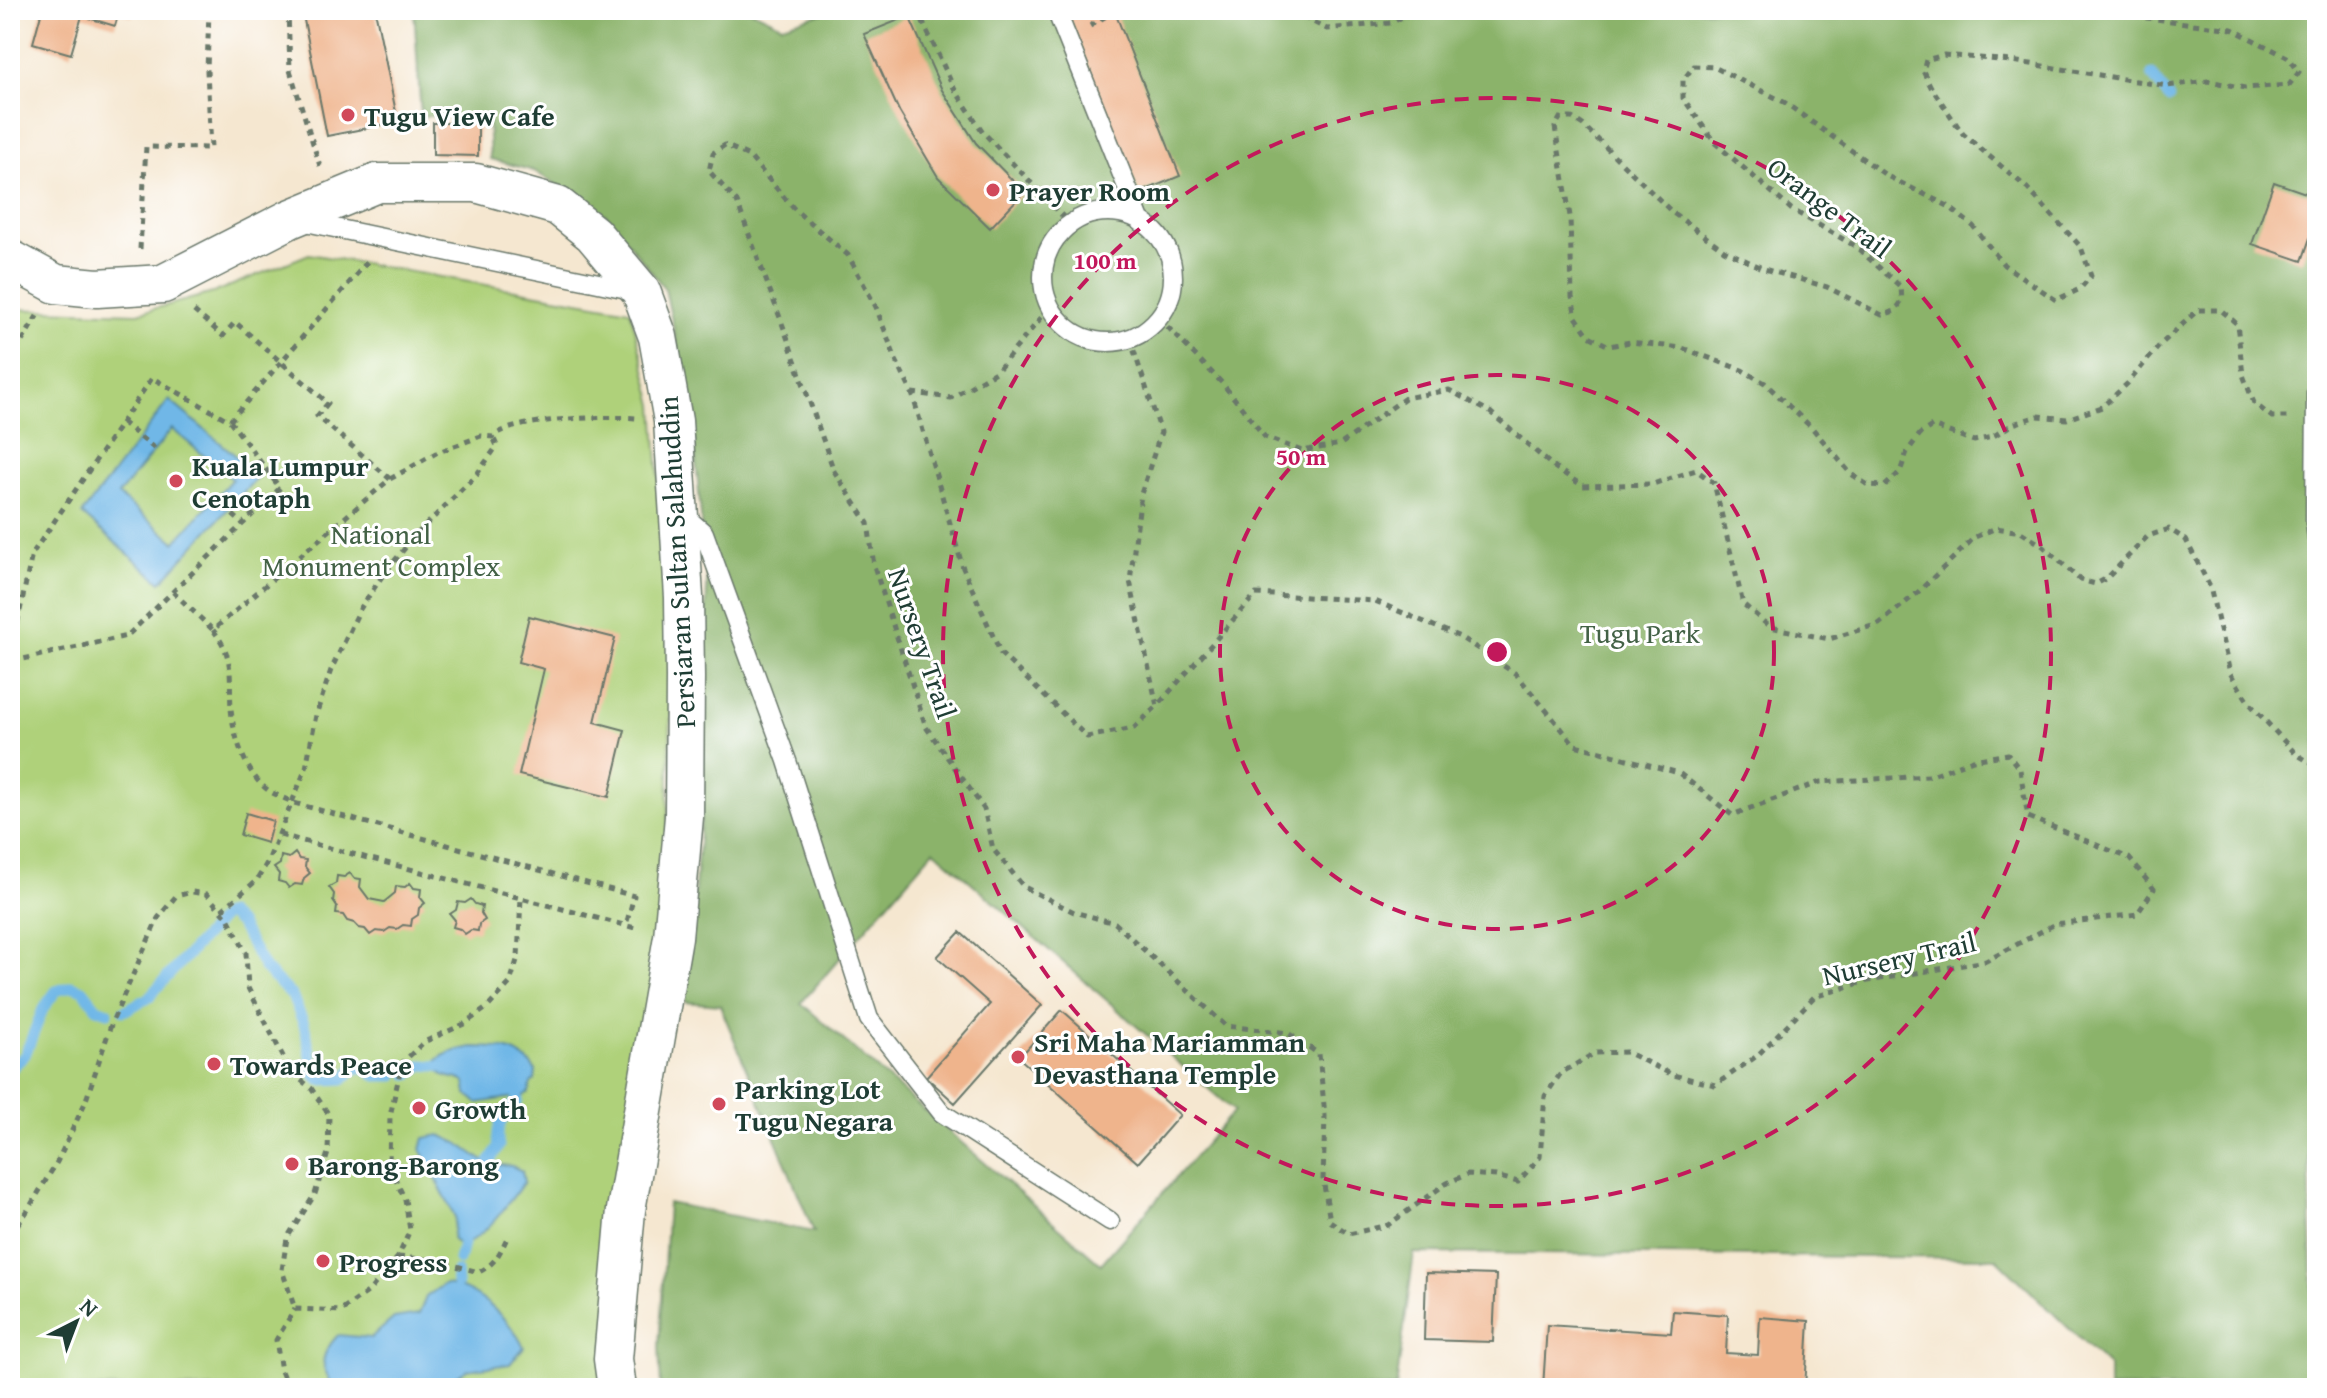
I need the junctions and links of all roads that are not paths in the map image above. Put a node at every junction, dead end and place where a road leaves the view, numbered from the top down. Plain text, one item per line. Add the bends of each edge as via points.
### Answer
1 (1056, 10) edge
2 (290, 219) junction
3 (1141, 222) junction
4 (10, 259) edge
5 (641, 291) junction
6 (2316, 392) edge
7 (678, 512) junction
8 (2317, 539) edge
9 (1110, 1221) dead end
10 (617, 1388) edge

1 - 3 lane
2 - 4 street, Persiaran Sultan Salahuddin via 150,285 56,284
2 - 5 lane
2 - 5 street, Persiaran Sultan Salahuddin via 377,183 476,183 558,206 593,234
3 - 3 lane via 1124,214 1087,216 1070,224 1047,253 1043,271 1050,307 1075,334 1112,343 1146,331 1159,318 1173,284 1173,266 1156,233
5 - 7 street, Persiaran Sultan Salahuddin via 658,337 673,421
6 - 8 lane
7 - 9 lane via 704,533 787,761 869,1019 942,1113
7 - 10 street, Persiaran Sultan Salahuddin via 684,802 673,937 626,1210 613,1359

